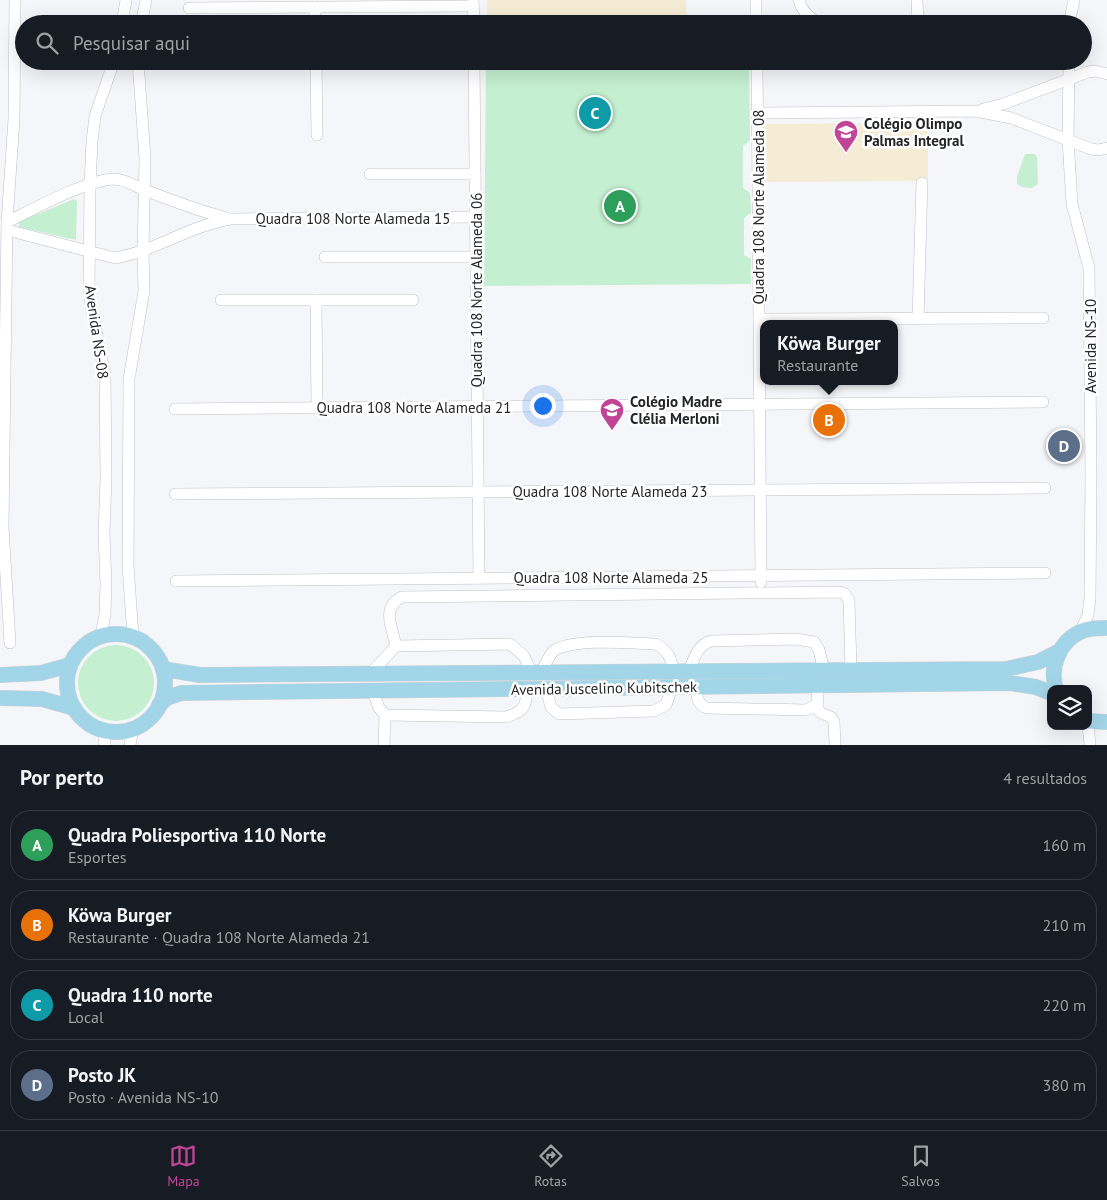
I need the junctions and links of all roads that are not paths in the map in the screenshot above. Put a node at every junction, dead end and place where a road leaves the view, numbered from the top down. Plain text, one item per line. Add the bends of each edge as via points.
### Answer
1 (15, 0) edge
2 (126, 0) edge
3 (146, 0) edge
4 (756, 0) edge
5 (799, 0) edge
6 (917, 0) edge
7 (1074, 0) edge
8 (473, 3) edge
9 (315, 7) junction
10 (188, 8) dead end
11 (124, 15) edge
12 (143, 15) edge
13 (315, 15) edge
14 (756, 15) edge
15 (807, 15) edge
16 (918, 15) edge
17 (1071, 15) edge
18 (111, 70) edge
19 (139, 70) edge
20 (316, 70) edge
21 (474, 70) edge
22 (757, 70) edge
23 (1069, 70) edge
24 (1107, 74) edge
25 (1069, 80) junction
26 (976, 110) junction
27 (758, 113) junction
28 (317, 135) dead end
29 (1068, 140) junction
30 (1107, 148) edge
31 (370, 174) dead end
32 (475, 174) junction
33 (922, 183) dead end
34 (90, 184) junction
35 (144, 190) junction
36 (475, 217) junction
37 (231, 219) junction
38 (5, 226) edge
39 (90, 250) junction
40 (143, 251) junction
41 (326, 257) dead end
42 (475, 257) junction
43 (221, 300) dead end
44 (316, 300) junction
45 (413, 300) dead end
46 (918, 318) junction
47 (1043, 318) dead end
48 (759, 319) junction
49 (1043, 402) dead end
50 (760, 404) junction
51 (477, 407) junction
52 (317, 408) junction
53 (175, 409) dead end
54 (1045, 488) dead end
55 (760, 490) junction
56 (478, 492) junction
57 (175, 494) dead end
58 (1045, 573) dead end
59 (761, 576) junction
60 (479, 578) junction
61 (402, 579) junction
62 (176, 580) dead end
63 (762, 593) junction
64 (402, 597) junction
65 (1107, 628) edge
66 (1080, 632) junction
67 (101, 636) junction
68 (133, 637) junction
69 (10, 643) dead end
70 (396, 646) junction
71 (1060, 651) junction
72 (70, 665) junction
73 (163, 669) junction
74 (824, 670) junction
75 (851, 670) junction
76 (689, 671) junction
77 (674, 672) junction
78 (537, 673) junction
79 (370, 674) junction
80 (0, 675) edge
81 (817, 685) junction
82 (1055, 685) edge
83 (672, 687) junction
84 (696, 687) junction
85 (527, 688) junction
86 (546, 688) junction
87 (372, 691) junction
88 (1047, 691) edge
89 (0, 698) edge
90 (818, 704) junction
91 (159, 705) junction
92 (74, 708) junction
93 (385, 715) junction
94 (1092, 720) edge
95 (1107, 722) edge
96 (133, 728) junction
97 (1088, 730) edge
98 (104, 738) edge
99 (130, 745) edge
100 (384, 745) edge
101 (835, 745) edge
102 (1090, 745) edge

1 - 38 street via 14,119
2 - 11 street
3 - 12 street
4 - 14 street
5 - 15 street
6 - 16 street
7 - 17 street
8 - 9 street
9 - 10 street
9 - 13 street
18 - 34 street, Avenida NS-08 via 95,116
19 - 35 street, Avenida NS-08
20 - 28 street
21 - 32 street, Quadra 108 Norte Alameda 06
22 - 27 street, Quadra 108 Norte Alameda 08
23 - 25 street, Avenida NS-10
24 - 25 street via 1088,72
25 - 26 street via 1003,104
25 - 29 street, Avenida NS-10
26 - 27 street
26 - 29 street via 1004,116
27 - 48 street, Quadra 108 Norte Alameda 08
29 - 30 street via 1091,149
29 - 66 street, Avenida NS-10 via 1072,204 1090,268 1090,598 1088,615
31 - 32 street
32 - 36 street, Quadra 108 Norte Alameda 06
33 - 46 street
34 - 35 street via 115,179
34 - 38 street
34 - 39 street, Avenida NS-08
35 - 37 street
35 - 40 street, Avenida NS-08
36 - 37 street, Quadra 108 Norte Alameda 15
36 - 42 street, Quadra 108 Norte Alameda 06
37 - 40 street via 197,227
38 - 39 street
38 - 69 street via 3,526
39 - 40 street via 115,258
39 - 67 street, Avenida NS-08 via 89,288 105,375 106,584
40 - 68 street, Avenida NS-08 via 144,291 129,379 128,565
41 - 42 street
42 - 51 street, Quadra 108 Norte Alameda 06
43 - 44 street
44 - 45 street
44 - 52 street
46 - 47 street
46 - 48 street
48 - 50 street, Quadra 108 Norte Alameda 08
49 - 50 street, Quadra 108 Norte Alameda 21
50 - 51 street, Quadra 108 Norte Alameda 21
50 - 55 street, Quadra 108 Norte Alameda 08
51 - 52 street, Quadra 108 Norte Alameda 21
51 - 56 street, Quadra 108 Norte Alameda 06
52 - 53 street, Quadra 108 Norte Alameda 21
54 - 55 street, Quadra 108 Norte Alameda 23
55 - 56 street, Quadra 108 Norte Alameda 23
55 - 59 street, Quadra 108 Norte Alameda 08
56 - 57 street, Quadra 108 Norte Alameda 23
56 - 60 street, Quadra 108 Norte Alameda 06
58 - 59 street, Quadra 108 Norte Alameda 25
59 - 60 street, Quadra 108 Norte Alameda 25
59 - 63 street, Quadra 108 Norte Alameda 08
60 - 61 street, Quadra 108 Norte Alameda 25
61 - 62 street, Quadra 108 Norte Alameda 25
61 - 64 street
63 - 64 street
63 - 75 street via 845,594 850,606
64 - 70 street via 390,610
65 - 66 main road
66 - 71 main road
67 - 68 main road
67 - 72 main road via 77,652
68 - 73 main road via 146,645
70 - 78 street via 510,644
70 - 79 street
71 - 75 main road, Avenida Juscelino Kubitschek via 1038,662 1006,669
71 - 82 main road via 1053,674
72 - 80 main road via 41,673
72 - 92 main road via 67,687
73 - 79 main road, Avenida Juscelino Kubitschek via 200,675
73 - 91 main road via 164,694
74 - 75 main road, Avenida Juscelino Kubitschek
74 - 76 main road, Avenida Juscelino Kubitschek
74 - 76 street, Avenida Juscelino Kubitschek via 814,642 796,639 705,643 698,650
76 - 77 main road, Avenida Juscelino Kubitschek
77 - 78 main road, Avenida Juscelino Kubitschek
77 - 78 street via 671,657 656,644 577,643 555,650
78 - 79 main road, Avenida Juscelino Kubitschek
81 - 84 main road, Avenida Juscelino Kubitschek
81 - 88 main road, Avenida Juscelino Kubitschek via 1010,683 1036,686
81 - 90 street
83 - 84 main road, Avenida Juscelino Kubitschek
83 - 86 main road, Avenida Juscelino Kubitschek
83 - 86 street via 666,705 654,712 559,714 551,707
84 - 90 street via 698,701 707,708 806,710
85 - 86 main road, Avenida Juscelino Kubitschek
85 - 87 main road, Avenida Juscelino Kubitschek
85 - 93 street via 526,702 518,714
87 - 91 main road, Avenida Juscelino Kubitschek via 181,693
87 - 93 street
89 - 92 main road via 42,699
90 - 101 street via 818,710 834,722
91 - 96 main road via 148,719
92 - 98 main road
93 - 100 street
94 - 95 main road
96 - 98 main road
96 - 99 street
97 - 102 street

